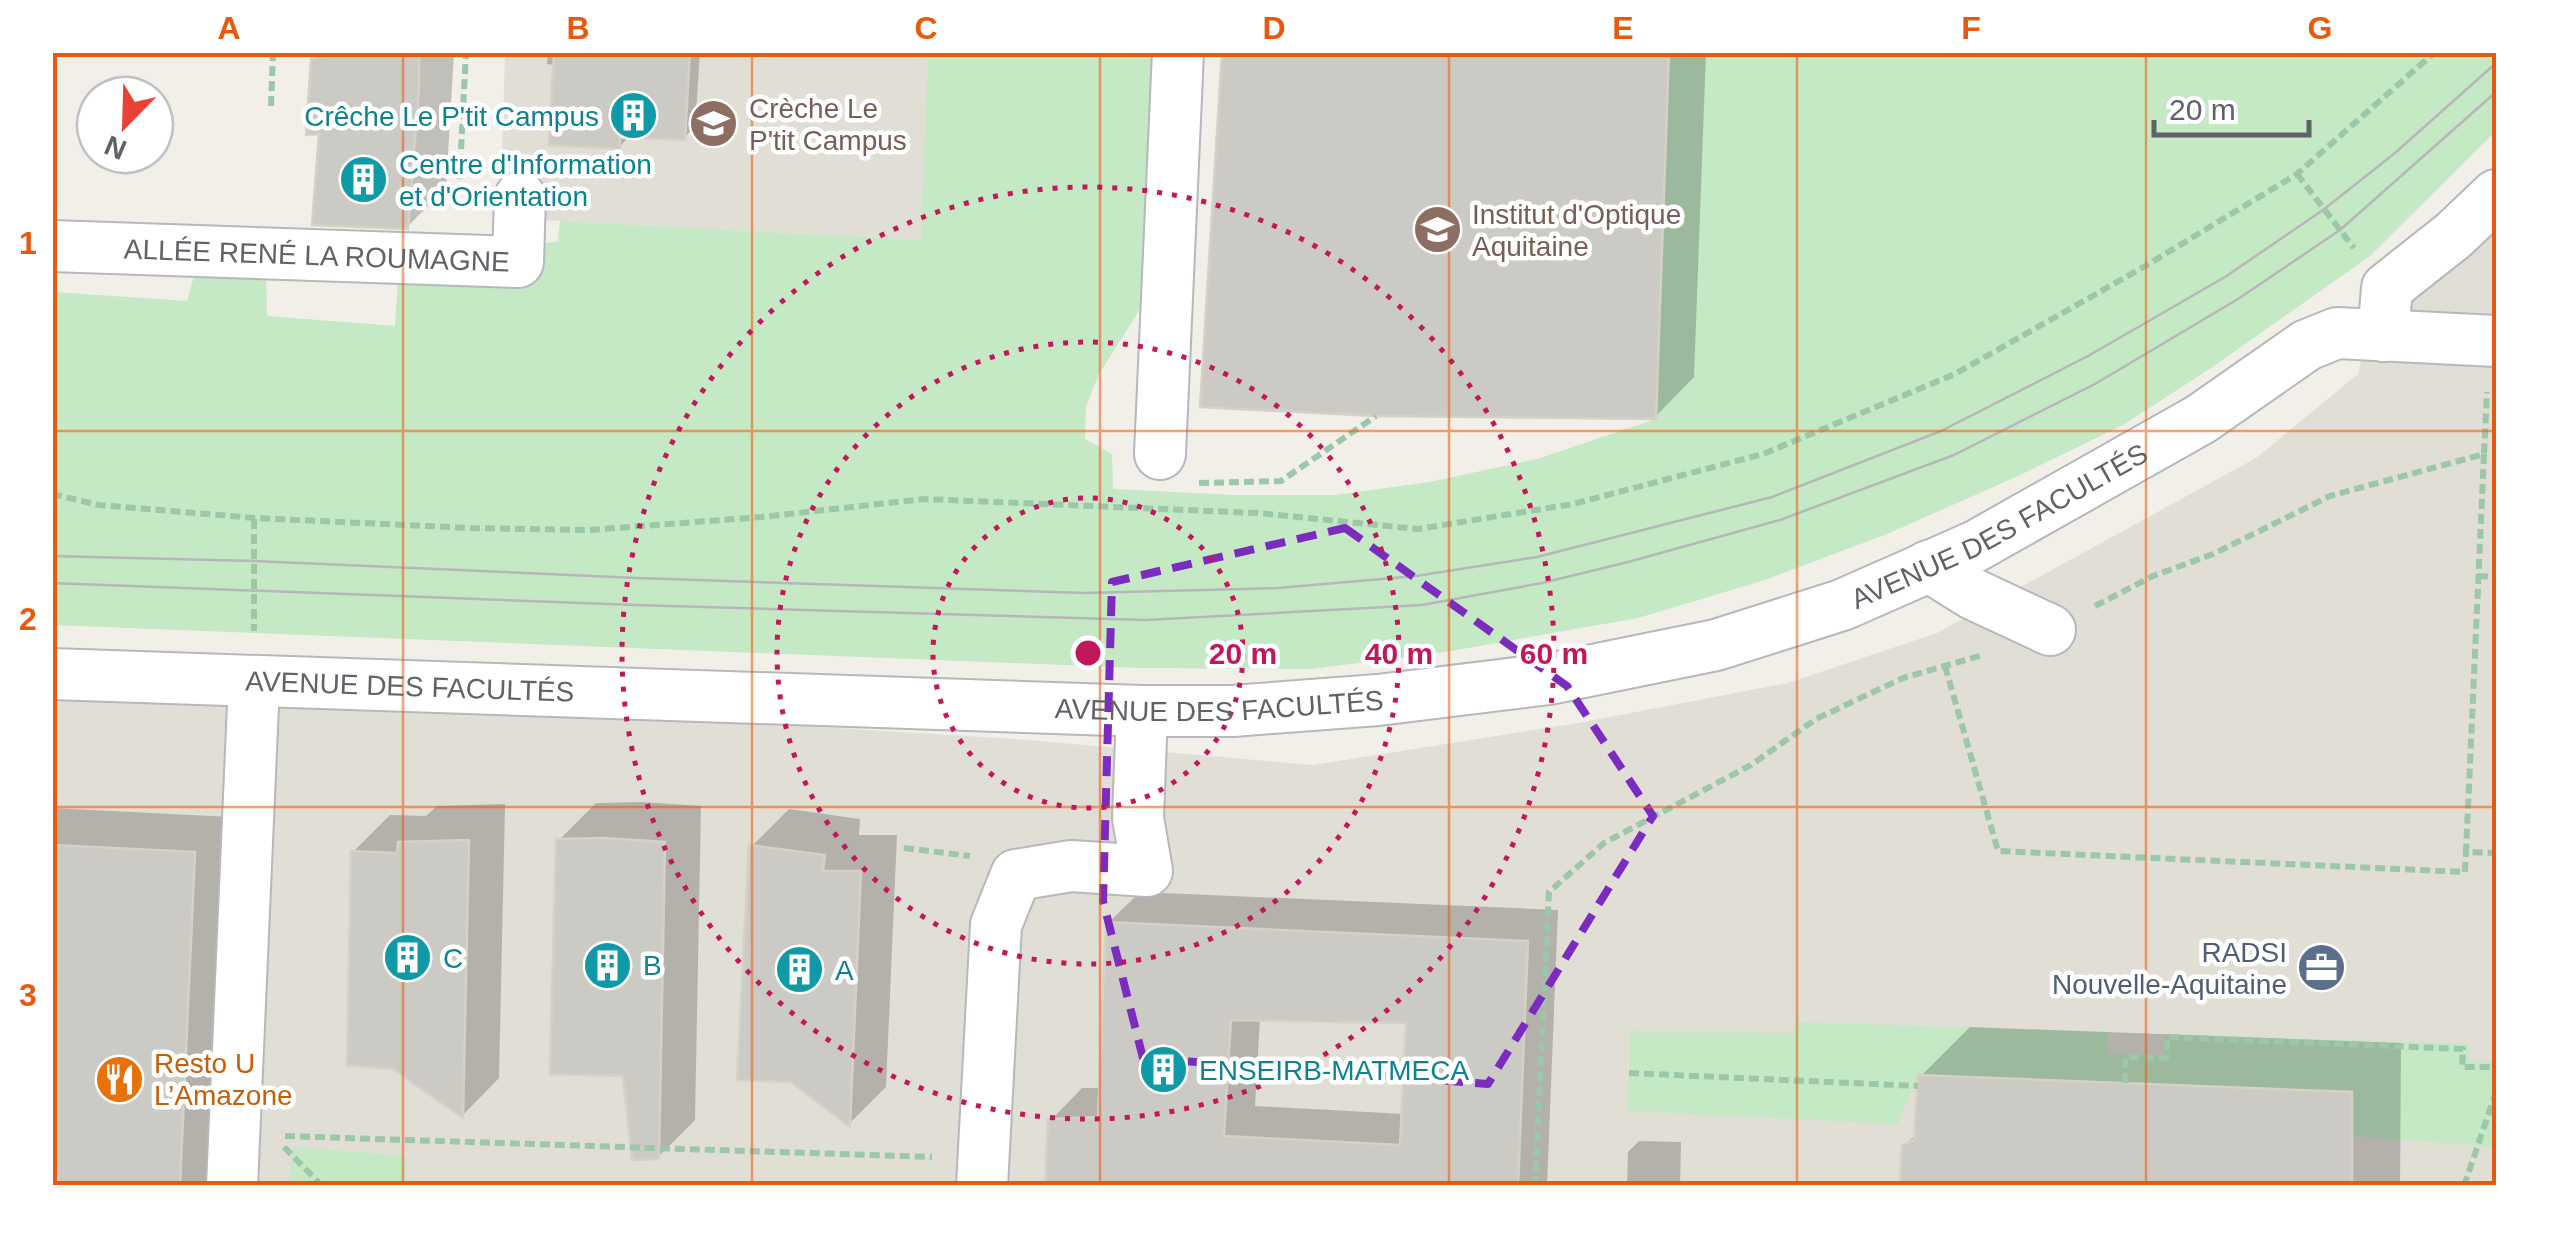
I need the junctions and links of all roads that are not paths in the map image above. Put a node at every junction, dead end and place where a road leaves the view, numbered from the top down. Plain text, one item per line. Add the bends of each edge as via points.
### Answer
1 (1178, 52) edge
2 (2496, 195) edge
3 (520, 197) dead end
4 (52, 246) edge
5 (2385, 312) junction
6 (2496, 341) edge
7 (1176, 469) road end
8 (1928, 566) junction
9 (2050, 630) dead end
10 (52, 674) edge
11 (254, 682) junction
12 (1142, 712) junction
13 (983, 1172) edge
14 (232, 1186) edge

1 - 7 street
2 - 5 street
3 - 4 street, ALLÉE RENÉ LA ROUMAGNE via 518,262
5 - 6 street
5 - 8 street, AVENUE DES FACULTÉS via 2307,345 2201,419 1976,546
8 - 9 street
8 - 12 street, AVENUE DES FACULTÉS via 1842,605 1716,646 1549,679 1360,702
10 - 11 street, AVENUE DES FACULTÉS
11 - 12 street, AVENUE DES FACULTÉS
11 - 14 street
12 - 13 street via 1138,818 1148,871 1071,866 1016,876 996,925

